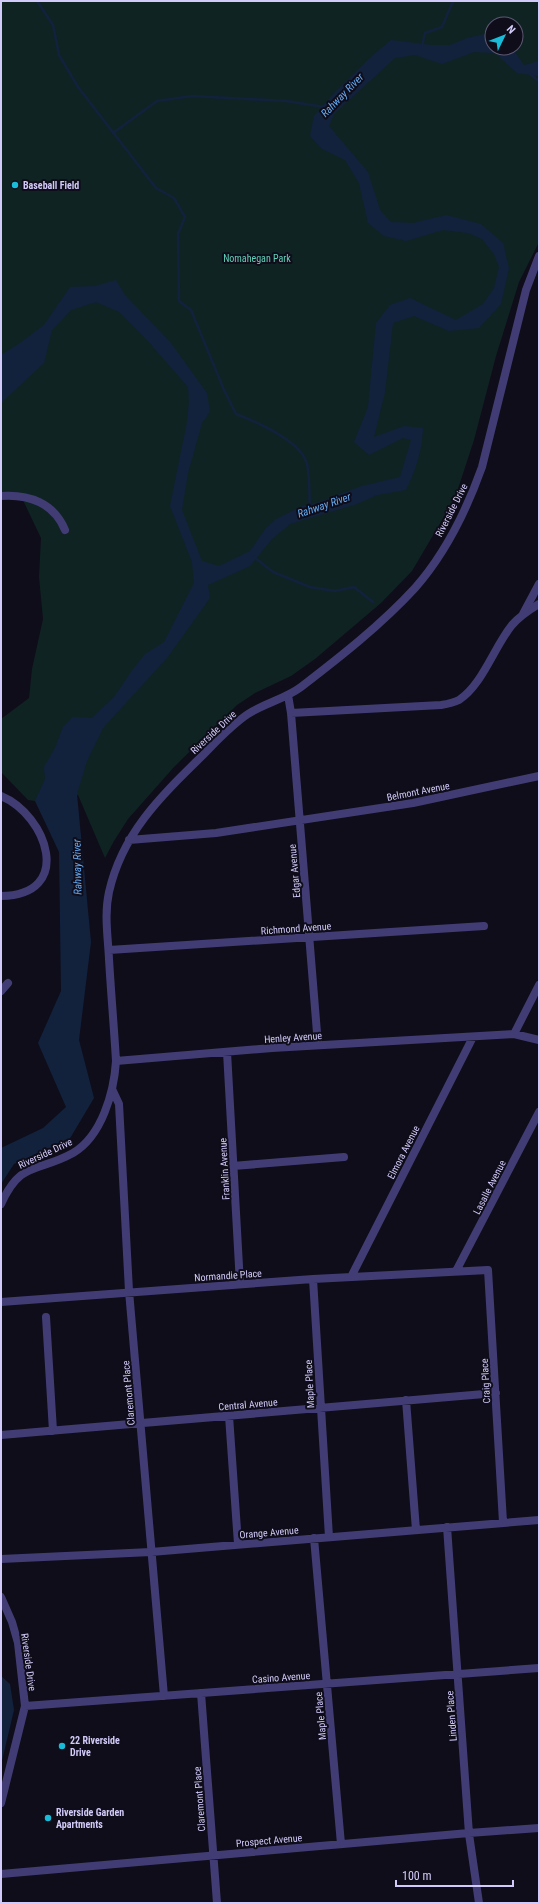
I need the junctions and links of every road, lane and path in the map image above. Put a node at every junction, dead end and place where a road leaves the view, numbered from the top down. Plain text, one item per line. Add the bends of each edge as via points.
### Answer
1 (539, 256) edge
2 (1, 496) edge
3 (65, 530) dead end
4 (539, 584) edge
5 (539, 604) edge
6 (523, 614) junction
7 (288, 695) junction
8 (291, 713) junction
9 (539, 776) edge
10 (1, 796) edge
11 (300, 820) junction
12 (129, 840) junction
13 (1, 896) edge
14 (484, 926) dead end
15 (310, 938) junction
16 (108, 950) junction
17 (8, 983) dead end
18 (539, 985) edge
19 (1, 991) edge
20 (514, 1034) junction
21 (473, 1037) junction
22 (539, 1040) edge
23 (318, 1045) junction
24 (227, 1052) junction
25 (116, 1061) junction
26 (112, 1090) junction
27 (539, 1112) edge
28 (344, 1157) dead end
29 (233, 1166) junction
30 (1, 1204) edge
31 (456, 1272) junction
32 (351, 1277) junction
33 (313, 1278) junction
34 (240, 1284) junction
35 (129, 1293) junction
36 (1, 1302) edge
37 (46, 1317) dead end
38 (496, 1393) junction
39 (406, 1400) junction
40 (321, 1408) junction
41 (229, 1416) junction
42 (140, 1423) junction
43 (53, 1431) junction
44 (1, 1435) edge
45 (539, 1520) edge
46 (504, 1522) junction
47 (447, 1527) junction
48 (416, 1530) junction
49 (329, 1537) junction
50 (314, 1538) junction
51 (238, 1544) junction
52 (151, 1552) junction
53 (1, 1559) edge
54 (1, 1596) edge
55 (539, 1668) edge
56 (458, 1674) junction
57 (327, 1684) junction
58 (201, 1693) junction
59 (164, 1696) junction
60 (25, 1706) junction
61 (1, 1803) edge
62 (539, 1828) edge
63 (469, 1833) junction
64 (341, 1844) junction
65 (213, 1855) junction
66 (1, 1874) edge
67 (217, 1903) edge
68 (479, 1903) edge

1 - 7 street, Riverside Drive via 526,290 482,466 456,526 416,587 380,623
2 - 3 street via 21,496 39,501 51,509
4 - 6 street
5 - 6 street
6 - 8 street via 495,649 475,684 458,700 450,703
7 - 8 street, Edgar Avenue
7 - 12 street, Riverside Drive via 256,709 235,724 159,800
8 - 11 street, Edgar Avenue
9 - 11 street, Belmont Avenue via 413,803
10 - 13 street via 17,805 32,822 43,845 47,865 44,877 36,886 22,893
11 - 12 street, Belmont Avenue via 216,833
11 - 15 street, Edgar Avenue
12 - 16 street, Riverside Drive via 109,893 106,915
14 - 15 street, Richmond Avenue
15 - 16 street, Richmond Avenue
15 - 23 street, Edgar Avenue
16 - 25 street, Riverside Drive
17 - 19 street
18 - 20 street
20 - 21 street, Henley Avenue
20 - 22 street, Henley Avenue
21 - 23 street, Henley Avenue
21 - 32 street, Elmora Avenue
23 - 24 street, Henley Avenue
24 - 25 street, Henley Avenue
24 - 29 street, Franklin Avenue
25 - 26 street, Riverside Drive
26 - 30 street, Riverside Drive via 101,1118 86,1142 67,1156 20,1175 10,1186
26 - 35 street, Claremont Place via 119,1104
27 - 31 street, Lasalle Avenue
28 - 29 street
29 - 34 street, Franklin Avenue
31 - 32 street, Normandie Place
31 - 38 street, Craig Place via 488,1270
32 - 33 street, Normandie Place
33 - 34 street, Normandie Place
33 - 40 street, Maple Place
34 - 35 street, Normandie Place
35 - 36 street, Normandie Place
35 - 42 street, Claremont Place
37 - 43 street
38 - 39 street, Central Avenue
38 - 46 street, Craig Place
39 - 40 street, Central Avenue
39 - 48 street
40 - 41 street, Central Avenue
40 - 49 street, Maple Place
41 - 42 street, Central Avenue
41 - 51 street
42 - 43 street, Central Avenue
42 - 52 street, Claremont Place
43 - 44 street, Central Avenue
45 - 46 street, Orange Avenue
46 - 47 street, Orange Avenue
47 - 48 street, Orange Avenue
47 - 56 street, Linden Place
48 - 49 street, Orange Avenue
49 - 50 street, Orange Avenue
50 - 51 street, Orange Avenue
50 - 57 street, Maple Place
51 - 52 street, Orange Avenue
52 - 53 street, Orange Avenue
52 - 59 street, Claremont Place
54 - 60 street, Riverside Drive via 18,1643
55 - 56 street, Casino Avenue
56 - 57 street, Casino Avenue
56 - 63 street, Linden Place
57 - 58 street, Casino Avenue
57 - 64 street, Maple Place
58 - 59 street, Casino Avenue
58 - 65 street, Claremont Place
59 - 60 street, Casino Avenue
60 - 61 street, Riverside Drive
62 - 63 street, Prospect Avenue
63 - 64 street, Prospect Avenue
63 - 68 street, Linden Place
64 - 65 street, Prospect Avenue
65 - 66 street, Prospect Avenue
65 - 67 street, Claremont Place

